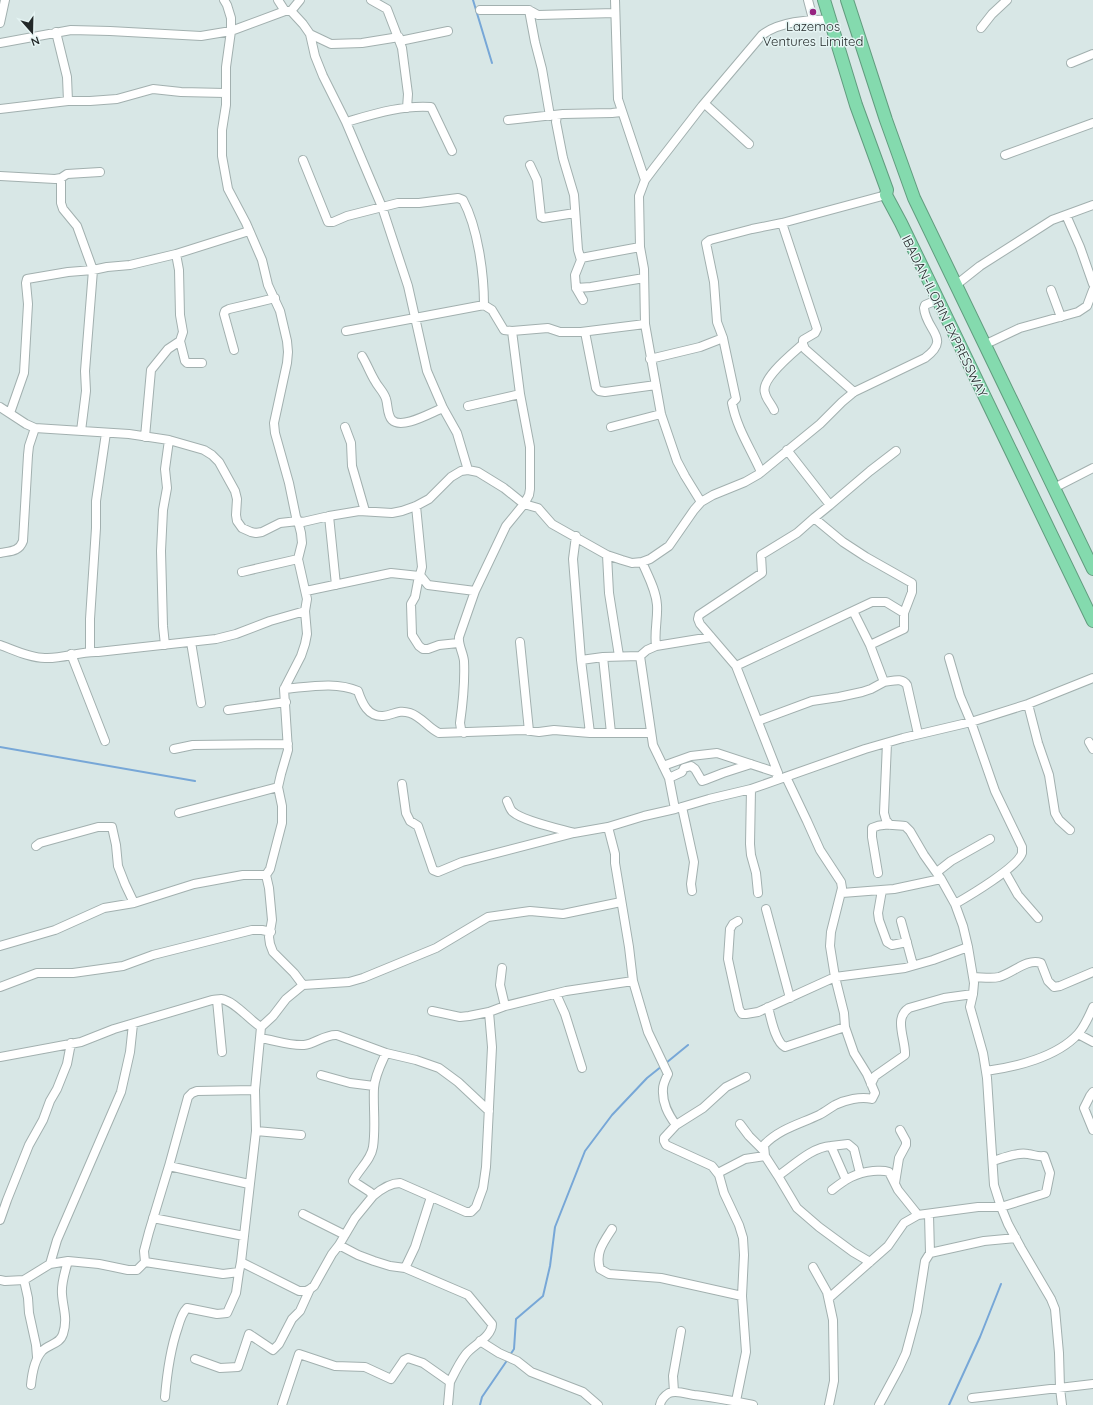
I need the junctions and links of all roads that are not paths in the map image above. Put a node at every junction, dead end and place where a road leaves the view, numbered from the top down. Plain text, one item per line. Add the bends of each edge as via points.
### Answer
1 (5, 0) edge
2 (224, 0) edge
3 (278, 0) edge
4 (300, 0) edge
5 (371, 0) edge
6 (615, 0) edge
7 (808, 0) edge
8 (824, 0) edge
9 (847, 0) edge
10 (1007, 0) edge
11 (480, 10) dead end
12 (529, 10) junction
13 (288, 11) junction
14 (615, 14) junction
15 (813, 19) junction
16 (830, 20) junction
17 (0, 23) edge
18 (981, 28) dead end
19 (231, 31) junction
20 (56, 32) junction
21 (448, 32) dead end
22 (310, 34) junction
23 (399, 39) junction
24 (0, 43) edge
25 (1093, 54) edge
26 (1071, 62) dead end
27 (225, 93) junction
28 (68, 101) junction
29 (705, 104) junction
30 (407, 108) junction
31 (0, 109) edge
32 (621, 112) junction
33 (554, 116) junction
34 (508, 120) dead end
35 (346, 122) junction
36 (1093, 124) edge
37 (749, 144) dead end
38 (452, 151) dead end
39 (1005, 155) dead end
40 (303, 160) dead end
41 (530, 165) dead end
42 (100, 172) dead end
43 (0, 176) edge
44 (61, 178) junction
45 (645, 180) junction
46 (886, 195) junction
47 (1093, 205) edge
48 (382, 207) junction
49 (575, 213) junction
50 (1066, 216) junction
51 (782, 223) junction
52 (249, 231) junction
53 (640, 247) junction
54 (176, 254) junction
55 (581, 258) junction
56 (93, 270) junction
57 (644, 278) junction
58 (1093, 284) edge
59 (956, 285) junction
60 (576, 288) junction
61 (1051, 290) dead end
62 (1093, 290) edge
63 (275, 298) junction
64 (583, 300) dead end
65 (937, 300) junction
66 (484, 305) junction
67 (415, 317) junction
68 (1061, 317) junction
69 (645, 324) junction
70 (346, 331) dead end
71 (512, 331) junction
72 (585, 332) junction
73 (723, 338) junction
74 (180, 341) junction
75 (803, 344) junction
76 (984, 345) junction
77 (234, 350) dead end
78 (362, 356) dead end
79 (650, 359) junction
80 (202, 363) dead end
81 (656, 385) junction
82 (854, 392) junction
83 (520, 394) junction
84 (468, 406) dead end
85 (0, 407) edge
86 (443, 408) junction
87 (774, 410) dead end
88 (10, 413) junction
89 (661, 414) junction
90 (345, 427) dead end
91 (611, 427) dead end
92 (35, 428) junction
93 (81, 431) junction
94 (106, 433) junction
95 (145, 437) junction
96 (168, 440) junction
97 (787, 450) junction
98 (896, 451) dead end
99 (1093, 468) edge
100 (468, 470) junction
101 (761, 472) junction
102 (1054, 488) junction
103 (701, 502) junction
104 (524, 504) junction
105 (830, 505) junction
106 (416, 506) junction
107 (365, 511) junction
108 (329, 516) junction
109 (814, 518) junction
110 (298, 521) junction
111 (576, 536) junction
112 (0, 553) edge
113 (607, 555) junction
114 (298, 559) junction
115 (642, 562) junction
116 (1093, 569) edge
117 (242, 572) dead end
118 (419, 575) junction
119 (336, 585) junction
120 (306, 591) junction
121 (475, 591) junction
122 (305, 611) junction
123 (853, 611) junction
124 (904, 613) junction
125 (1093, 621) edge
126 (711, 637) junction
127 (190, 642) junction
128 (520, 642) dead end
129 (458, 643) junction
130 (0, 645) edge
131 (165, 645) junction
132 (656, 646) junction
133 (870, 646) junction
134 (90, 651) junction
135 (72, 654) junction
136 (619, 656) junction
137 (640, 656) junction
138 (604, 657) junction
139 (948, 658) dead end
140 (581, 660) junction
141 (736, 666) junction
142 (1093, 678) edge
143 (884, 682) junction
144 (284, 689) junction
145 (201, 702) dead end
146 (286, 702) junction
147 (1028, 704) junction
148 (228, 710) dead end
149 (758, 721) junction
150 (971, 722) junction
151 (529, 731) junction
152 (464, 733) junction
153 (590, 733) junction
154 (611, 733) junction
155 (651, 733) junction
156 (918, 734) junction
157 (105, 741) dead end
158 (887, 743) junction
159 (288, 744) junction
160 (174, 749) dead end
161 (752, 764) junction
162 (663, 766) junction
163 (777, 776) junction
164 (786, 777) junction
165 (668, 778) junction
166 (402, 784) dead end
167 (278, 787) junction
168 (751, 788) junction
169 (507, 801) dead end
170 (679, 808) junction
171 (179, 813) dead end
172 (890, 825) junction
173 (608, 827) junction
174 (1070, 830) dead end
175 (574, 833) junction
176 (990, 839) dead end
177 (36, 846) dead end
178 (1005, 872) junction
179 (878, 873) dead end
180 (266, 875) junction
181 (939, 876) junction
182 (882, 890) junction
183 (692, 891) dead end
184 (758, 893) dead end
185 (842, 893) junction
186 (621, 902) junction
187 (134, 903) junction
188 (955, 904) junction
189 (766, 909) dead end
190 (1038, 918) dead end
191 (738, 921) dead end
192 (901, 921) dead end
193 (271, 932) junction
194 (907, 942) junction
195 (0, 946) edge
196 (968, 947) junction
197 (913, 966) junction
198 (502, 968) dead end
199 (1093, 972) edge
200 (835, 977) junction
201 (973, 977) junction
202 (633, 981) junction
203 (303, 985) junction
204 (0, 987) edge
205 (556, 994) junction
206 (973, 994) junction
207 (790, 998) junction
208 (217, 1000) junction
209 (505, 1006) junction
210 (768, 1007) junction
211 (1093, 1007) edge
212 (432, 1012) dead end
213 (489, 1012) junction
214 (133, 1024) junction
215 (261, 1027) junction
216 (845, 1027) junction
217 (1078, 1034) junction
218 (260, 1038) junction
219 (1093, 1042) edge
220 (71, 1043) junction
221 (222, 1052) dead end
222 (386, 1053) junction
223 (0, 1057) edge
224 (582, 1068) dead end
225 (986, 1071) junction
226 (321, 1074) dead end
227 (746, 1077) dead end
228 (871, 1084) junction
229 (374, 1086) junction
230 (256, 1090) junction
231 (1093, 1092) edge
232 (489, 1111) junction
233 (740, 1124) dead end
234 (676, 1125) junction
235 (900, 1130) dead end
236 (1093, 1130) edge
237 (256, 1131) junction
238 (301, 1135) dead end
239 (831, 1146) junction
240 (764, 1153) junction
241 (993, 1161) junction
242 (169, 1166) junction
243 (718, 1173) junction
244 (860, 1173) junction
245 (778, 1176) junction
246 (846, 1180) junction
247 (895, 1183) junction
248 (249, 1184) junction
249 (832, 1190) dead end
250 (373, 1196) junction
251 (432, 1198) junction
252 (1000, 1207) junction
253 (303, 1214) dead end
254 (929, 1214) junction
255 (918, 1215) junction
256 (153, 1218) junction
257 (0, 1220) edge
258 (612, 1230) dead end
259 (345, 1235) junction
260 (244, 1236) junction
261 (1016, 1238) junction
262 (339, 1245) junction
263 (930, 1252) junction
264 (68, 1261) junction
265 (145, 1262) junction
266 (242, 1262) junction
267 (870, 1262) junction
268 (50, 1264) junction
269 (813, 1266) dead end
270 (405, 1268) junction
271 (239, 1272) junction
272 (0, 1280) edge
273 (24, 1280) junction
274 (310, 1289) junction
275 (742, 1296) junction
276 (828, 1298) junction
277 (681, 1331) dead end
278 (480, 1341) junction
279 (37, 1357) junction
280 (194, 1359) dead end
281 (450, 1382) junction
282 (1093, 1384) edge
283 (31, 1385) dead end
284 (1060, 1388) junction
285 (674, 1392) junction
286 (165, 1397) dead end
287 (972, 1398) dead end
288 (736, 1401) junction
289 (282, 1405) edge
290 (448, 1405) edge
291 (598, 1405) edge
292 (660, 1405) edge
293 (753, 1405) edge
294 (829, 1405) edge
295 (879, 1405) edge
296 (1062, 1405) edge

1 - 17 street
2 - 19 street via 231,18
3 - 13 street
4 - 13 street
5 - 23 street via 387,9
6 - 14 street
7 - 15 street
8 - 16 highway, IBADAN-ILORIN EXPRESSWAY
9 - 59 highway, IBADAN-ILORIN EXPRESSWAY via 914,198
10 - 18 street
11 - 12 street
12 - 14 street via 538,14
12 - 33 street
13 - 19 street
13 - 22 street
14 - 32 street via 616,89
15 - 16 street
15 - 29 street via 768,30
16 - 46 highway, IBADAN-ILORIN EXPRESSWAY via 856,105 887,190
19 - 20 street via 201,36 110,31
19 - 27 street
20 - 24 street
20 - 28 street via 67,77
21 - 23 street
22 - 23 street via 331,44
22 - 35 street via 315,56
23 - 30 street via 408,94
25 - 26 street
27 - 28 street via 153,89 117,99
27 - 52 street via 222,156 228,189
28 - 31 street
29 - 37 street
29 - 45 street
30 - 35 street via 384,111
30 - 38 street via 431,107
32 - 33 street
32 - 45 street
33 - 34 street
33 - 49 street via 574,195
35 - 48 street
36 - 39 street
40 - 48 street via 328,222
41 - 49 street via 537,180 541,217
42 - 44 street via 67,174
43 - 44 street
44 - 56 street via 63,209 77,226
45 - 53 street via 639,196
46 - 51 street
46 - 65 highway, IBADAN-ILORIN EXPRESSWAY
47 - 50 street
48 - 66 street via 398,203 419,204 458,198 463,200 478,244
48 - 67 street via 408,286
49 - 55 street
50 - 58 street
50 - 59 street via 1052,220 980,266
51 - 73 street via 707,241 717,322
51 - 75 street via 817,329 803,340
52 - 54 street
52 - 63 street
53 - 55 street
53 - 57 street
54 - 56 street via 130,265
54 - 74 street via 183,332
55 - 60 street via 576,275
56 - 88 street via 27,279 24,373
56 - 93 street via 85,371 86,391
57 - 60 street
57 - 69 street
59 - 76 highway, IBADAN-ILORIN EXPRESSWAY
60 - 64 street
61 - 68 street
62 - 68 street via 1083,310
63 - 77 street via 225,311
63 - 110 street via 288,352 274,423 275,433
65 - 82 street via 925,305 924,308 938,339 934,351 925,358
65 - 125 highway, IBADAN-ILORIN EXPRESSWAY
66 - 67 street
66 - 71 street via 492,310 504,330
67 - 70 street
67 - 86 street via 427,371
68 - 76 street via 1020,328
69 - 72 street
69 - 79 street
71 - 72 street via 548,328 560,332
71 - 83 street
72 - 81 street via 596,388 599,391
73 - 79 street via 700,347
73 - 101 street via 736,399 732,403 735,416
74 - 80 street via 184,361
74 - 95 street via 168,349 151,370
75 - 82 street via 805,350
75 - 87 street via 780,365 765,387 764,392
76 - 102 highway, IBADAN-ILORIN EXPRESSWAY
78 - 86 street via 384,394 392,420 410,422
79 - 81 street
81 - 89 street
82 - 97 street
83 - 84 street
83 - 104 street via 530,447 530,489
85 - 88 street
86 - 100 street via 458,433
88 - 92 street
89 - 91 street
89 - 103 street via 677,461
90 - 107 street via 351,443 352,466
92 - 93 street
92 - 112 street via 28,455 23,541 21,547 16,550
93 - 94 street
94 - 95 street
94 - 134 street via 97,491
95 - 96 street
96 - 110 street via 204,450 219,462 237,499 236,515 242,528 256,533 280,523
96 - 131 street via 161,551
97 - 101 street
97 - 105 street
98 - 105 street
99 - 102 street
100 - 104 street via 478,472
100 - 106 street via 451,477 429,499
101 - 103 street
102 - 116 highway, IBADAN-ILORIN EXPRESSWAY
103 - 115 street via 669,546
104 - 111 street via 538,508 552,524
104 - 121 street via 506,526
105 - 109 street
106 - 107 street via 392,512
106 - 118 street via 422,567
107 - 108 street
108 - 110 street
108 - 119 street
109 - 124 street via 843,542 912,583 912,592
109 - 126 street via 797,533 761,555 762,574 699,616 700,624
110 - 114 street via 302,538
111 - 113 street
111 - 140 street via 573,559
113 - 115 street via 632,563
113 - 136 street via 608,582
114 - 117 street
114 - 120 street
115 - 132 street via 656,599
118 - 119 street via 391,573
118 - 121 street via 428,585
118 - 129 street via 411,604 412,635 423,649
119 - 120 street
120 - 122 street
121 - 129 street
122 - 127 street via 236,634
122 - 144 street via 305,644
123 - 124 street via 872,602 886,602
123 - 133 street
123 - 141 street
124 - 133 street via 904,629
126 - 132 street
126 - 141 street
127 - 131 street
127 - 145 street
128 - 151 street
129 - 152 street via 464,670 460,724
130 - 135 street via 38,658
131 - 134 street
132 - 137 street
133 - 143 street
134 - 135 street
135 - 157 street
136 - 137 street
136 - 138 street
137 - 155 street
138 - 140 street
138 - 154 street
139 - 150 street
140 - 153 street
141 - 149 street
142 - 147 street
143 - 149 street via 872,689 812,701
143 - 156 street via 900,680 906,683
144 - 146 street
144 - 152 street via 320,686 352,688 358,691 368,711 375,715 383,716 400,711 421,719 439,733
146 - 148 street
146 - 159 street
147 - 150 street
147 - 174 street via 1049,775 1054,813
149 - 163 street
150 - 156 street
150 - 178 street via 1000,803 1022,847 1020,856
151 - 152 street
151 - 153 street
153 - 154 street
154 - 155 street
155 - 162 street via 655,752
156 - 158 street
158 - 164 street
158 - 172 street via 884,814
159 - 160 street via 193,745
159 - 167 street
161 - 162 street via 717,753 691,756
161 - 163 street
161 - 165 street via 702,781 691,766
162 - 165 street
163 - 164 street
163 - 168 street
164 - 185 street via 820,850 841,882
165 - 170 street
166 - 175 street via 406,813 410,821 418,826 436,872 462,862
167 - 171 street
167 - 180 street via 282,806 282,828
168 - 170 street
168 - 184 street via 750,844
169 - 175 street via 516,815
170 - 173 street
170 - 183 street via 694,862
172 - 179 street via 872,828
172 - 181 street via 905,826 910,831
173 - 175 street
173 - 186 street via 615,854
176 - 181 street via 951,861
177 - 187 street via 98,827 112,827 118,866
178 - 188 street
178 - 190 street via 1018,895
180 - 187 street via 243,875 194,884
180 - 193 street via 272,920
181 - 182 street
181 - 188 street
182 - 185 street
182 - 194 street via 878,913 887,942 892,945
185 - 200 street via 830,932
186 - 202 street
186 - 203 street via 563,914 530,912 488,917 436,948 363,978 349,982
187 - 195 street via 104,908 55,930
188 - 196 street
189 - 207 street
191 - 210 street via 730,929 728,959 739,1010 746,1014
192 - 194 street
193 - 203 street via 270,944 273,952
193 - 204 street via 252,930 153,955 123,966 73,973 37,973
194 - 197 street
196 - 197 street
196 - 201 street
197 - 200 street
198 - 209 street via 500,985
199 - 201 street via 1054,987 1048,981 1041,963 1037,961 999,976
200 - 207 street
200 - 216 street
201 - 206 street
202 - 205 street via 579,988
202 - 234 street via 648,1032 668,1074 663,1088 664,1098 666,1110
203 - 215 street
205 - 209 street
205 - 224 street
206 - 225 street via 970,1006
206 - 228 street via 944,998 905,1010 901,1021 905,1055 875,1076
207 - 210 street
208 - 214 street
208 - 215 street via 222,999 232,1004
208 - 221 street
209 - 213 street
210 - 216 street via 778,1039 785,1047
211 - 217 street
212 - 213 street via 460,1017
213 - 232 street via 492,1047
214 - 220 street
214 - 268 street via 130,1052 120,1092 57,1240
215 - 218 street
216 - 228 street via 854,1053
217 - 219 street
217 - 225 street via 1064,1046 1050,1053 1007,1069
218 - 222 street via 306,1045 337,1035
218 - 230 street
220 - 223 street
220 - 257 street via 67,1064 57,1089 29,1145
222 - 229 street via 378,1069
222 - 232 street via 439,1068
225 - 241 street
226 - 229 street via 350,1083
227 - 234 street via 726,1087 703,1108
228 - 240 street via 875,1093 872,1099 866,1097 837,1104 819,1115 783,1130 766,1143
229 - 250 street via 373,1147 353,1181
230 - 237 street
230 - 242 street via 192,1093 188,1097
231 - 236 street via 1084,1108
232 - 251 street via 486,1167 483,1188 476,1207 471,1212 466,1212
233 - 240 street
234 - 243 street via 664,1138 666,1145 712,1166
235 - 247 street via 906,1145 899,1158
237 - 238 street
237 - 248 street
239 - 244 street via 848,1144 854,1149
239 - 245 street via 824,1146 810,1153
239 - 246 street
240 - 243 street via 745,1159
240 - 245 street
241 - 252 street via 994,1185
241 - 252 street via 1012,1155 1044,1156 1050,1173 1046,1193
242 - 248 street
242 - 256 street
243 - 275 street via 743,1238
244 - 246 street
244 - 247 street via 883,1170 889,1172
245 - 267 street via 797,1208 853,1252
246 - 249 street
247 - 255 street
248 - 260 street
250 - 251 street via 395,1183 400,1183
250 - 259 street
251 - 270 street
252 - 254 street via 978,1207
252 - 261 street
253 - 259 street
254 - 255 street
254 - 263 street
255 - 267 street via 904,1223 888,1246
256 - 260 street
256 - 265 street via 144,1251
258 - 275 street via 598,1254 600,1269 603,1272 661,1278
259 - 262 street
260 - 266 street
261 - 263 street via 984,1241
261 - 284 street via 1052,1299 1055,1309
262 - 270 street via 358,1255
262 - 274 street
263 - 295 street via 925,1261 917,1312 906,1353
264 - 265 street via 128,1270 137,1270
264 - 268 street
264 - 279 street via 62,1294 66,1320 63,1336
265 - 271 street via 223,1274
266 - 271 street
266 - 274 street via 299,1291
267 - 276 street
268 - 273 street
269 - 276 street
270 - 278 street via 468,1295 492,1324 489,1334
271 - 286 street via 236,1293 227,1313 217,1314 187,1308 183,1312 170,1354
272 - 273 street
273 - 279 street
274 - 280 street via 300,1311 292,1319 274,1350 249,1334 238,1367 220,1368
275 - 288 street via 746,1352
276 - 294 street via 833,1320 834,1354 834,1380
277 - 285 street via 673,1376
278 - 281 street via 467,1353
278 - 291 street via 531,1372 583,1392
279 - 283 street
281 - 289 street via 423,1363 408,1358 391,1379 364,1367 335,1366 299,1354
281 - 290 street
282 - 284 street
284 - 287 street
284 - 296 street
285 - 288 street
285 - 292 street via 663,1398
288 - 293 street

